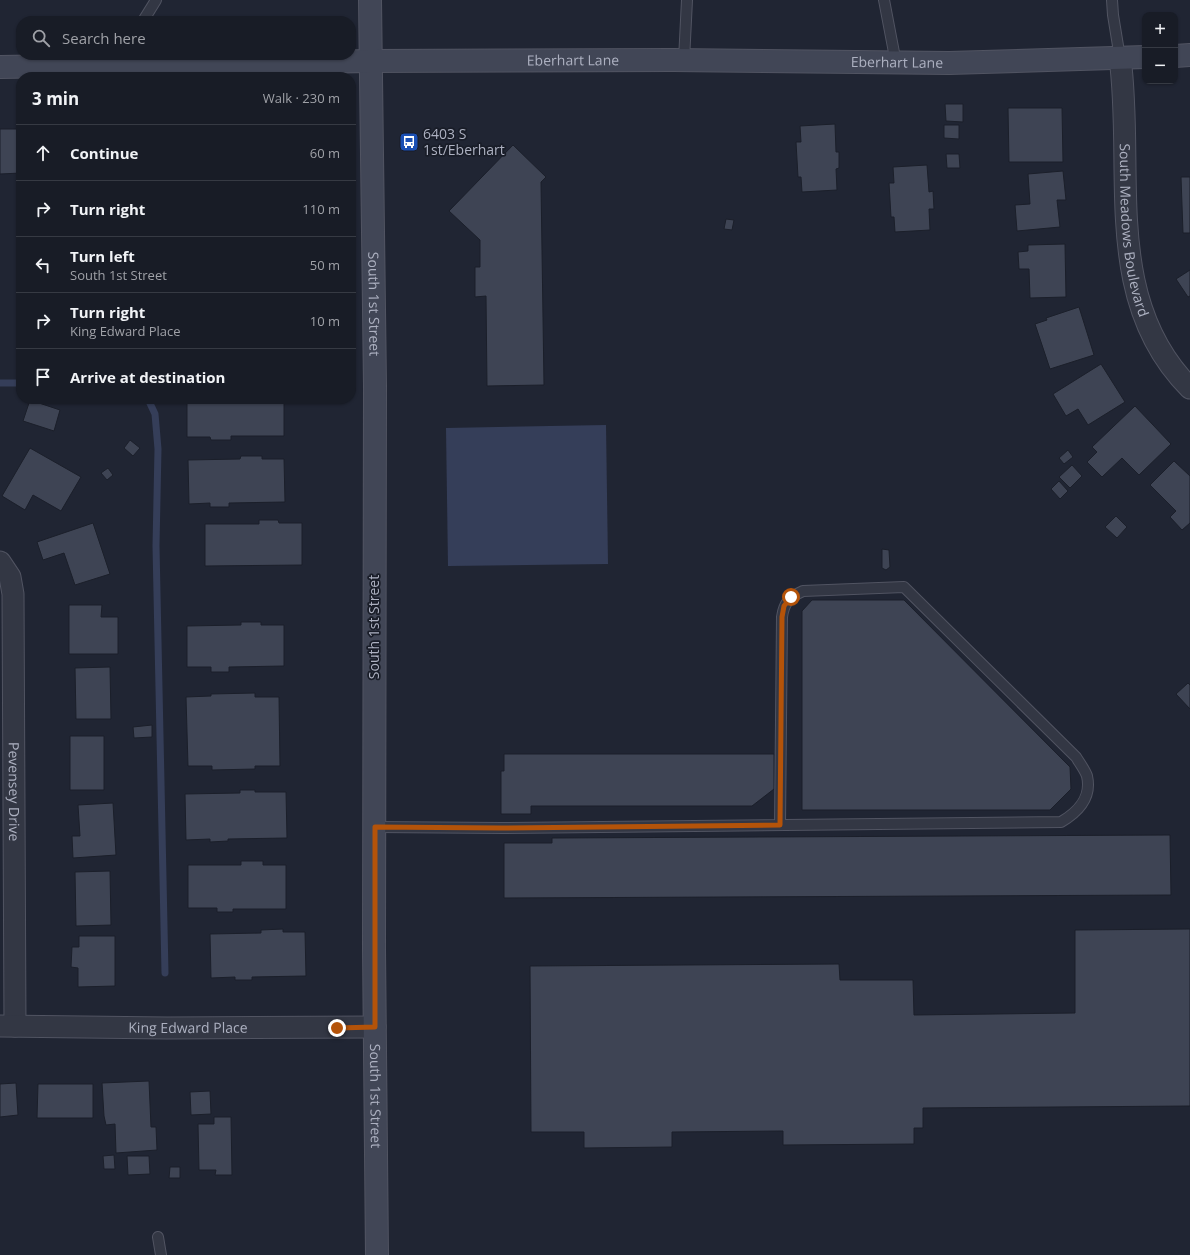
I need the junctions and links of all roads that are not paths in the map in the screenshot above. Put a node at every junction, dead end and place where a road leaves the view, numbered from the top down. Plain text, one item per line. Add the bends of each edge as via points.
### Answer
1 (370, 0) edge
2 (687, 0) edge
3 (884, 0) edge
4 (1112, 0) edge
5 (152, 1) edge
6 (145, 16) edge
7 (1190, 55) edge
8 (1178, 56) edge
9 (1142, 57) edge
10 (1120, 58) junction
11 (146, 60) edge
12 (684, 60) junction
13 (370, 61) junction
14 (896, 63) junction
15 (0, 67) edge
16 (1190, 388) edge
17 (0, 562) edge
18 (780, 825) junction
19 (375, 827) junction
20 (7, 1026) edge
21 (375, 1027) junction
22 (158, 1238) dead end
23 (161, 1255) edge
24 (377, 1255) edge

1 - 13 main road, South 1st Street
2 - 12 lane
3 - 14 lane
4 - 10 lane
5 - 6 lane
7 - 8 main road
9 - 10 main road, Eberhart Lane
10 - 14 main road, Eberhart Lane
10 - 16 street, South Meadows Boulevard via 1124,88 1127,239 1132,275 1146,322 1158,347
11 - 13 main road, Eberhart Lane
11 - 15 main road, Eberhart Lane
12 - 13 main road, Eberhart Lane
12 - 14 main road, Eberhart Lane
13 - 19 main road, South 1st Street via 375,386
17 - 20 street, Pevensey Drive via 10,577 13,594
18 - 18 lane via 1061,822 1074,814 1083,804 1087,775 1076,757 904,587 803,591 791,597 784,606 782,617
18 - 19 lane
19 - 21 main road, South 1st Street
20 - 21 street, King Edward Place
21 - 24 main road, South 1st Street
22 - 23 lane

